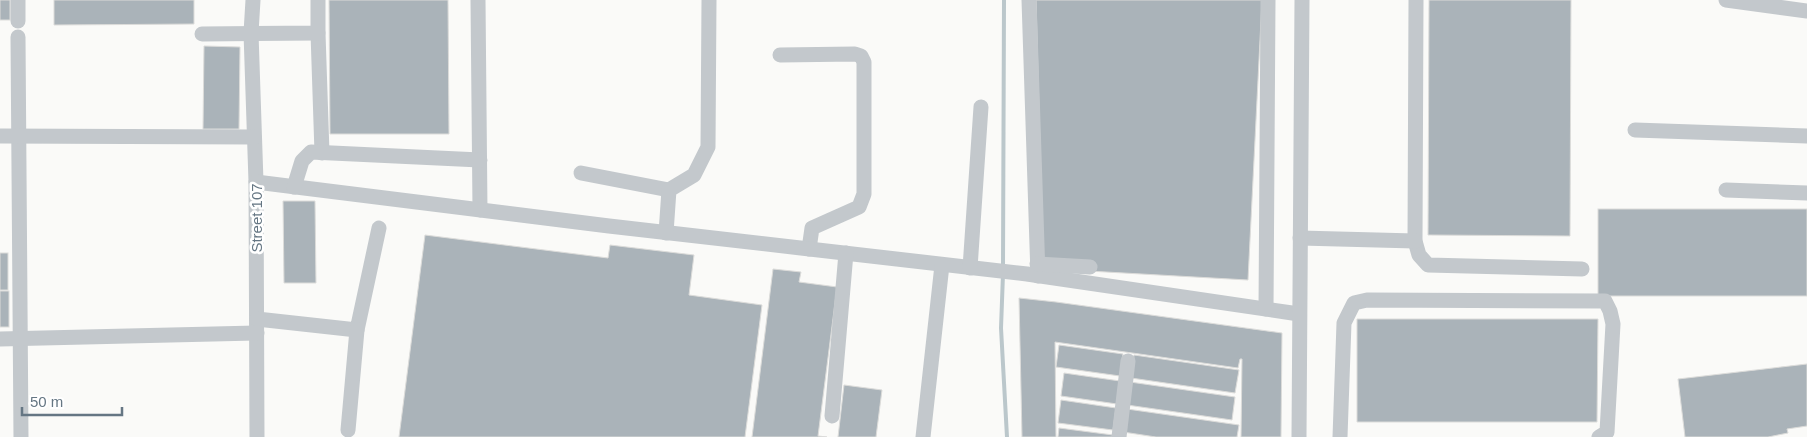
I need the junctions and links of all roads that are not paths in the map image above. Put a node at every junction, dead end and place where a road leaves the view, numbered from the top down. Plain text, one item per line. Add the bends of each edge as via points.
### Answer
1 (18, 0) edge
2 (253, 0) edge
3 (318, 0) edge
4 (478, 0) edge
5 (708, 0) edge
6 (1029, 0) edge
7 (1268, 0) edge
8 (1302, 0) edge
9 (1416, 0) edge
10 (1726, 0) edge
11 (1807, 11) edge
12 (251, 33) junction
13 (202, 34) dead end
14 (318, 34) junction
15 (780, 55) dead end
16 (981, 107) dead end
17 (1635, 130) dead end
18 (0, 136) edge
19 (19, 136) junction
20 (1807, 136) edge
21 (254, 137) junction
22 (322, 153) junction
23 (480, 160) junction
24 (581, 173) dead end
25 (256, 182) junction
26 (294, 187) junction
27 (669, 190) junction
28 (1726, 190) dead end
29 (1807, 192) edge
30 (480, 210) junction
31 (379, 228) dead end
32 (666, 233) junction
33 (1300, 238) junction
34 (1415, 241) junction
35 (808, 249) junction
36 (846, 254) junction
37 (942, 264) junction
38 (1090, 267) dead end
39 (974, 268) junction
40 (1582, 270) dead end
41 (1034, 271) junction
42 (1266, 309) junction
43 (1299, 314) junction
44 (257, 326) junction
45 (357, 330) junction
46 (0, 339) edge
47 (20, 339) junction
48 (1128, 361) dead end
49 (832, 416) dead end
50 (348, 430) dead end
51 (21, 437) edge
52 (257, 437) edge
53 (923, 437) edge
54 (1119, 437) edge
55 (1299, 437) edge
56 (1340, 437) edge
57 (1599, 437) edge

1 - 19 street
2 - 12 street, Street 107
3 - 14 street
4 - 23 street
5 - 27 street via 708,147 694,175
6 - 41 street
7 - 42 street
8 - 33 street
9 - 34 street
10 - 11 street
12 - 13 street
12 - 14 street
12 - 21 street, Street 107
14 - 22 street
15 - 35 street via 855,54 864,62 864,194 859,206 812,228
16 - 39 street
17 - 20 street
18 - 19 street
19 - 21 street
19 - 47 street
21 - 25 street, Street 107
22 - 23 street
22 - 26 street via 311,152 302,161
23 - 30 street
24 - 27 street
25 - 26 street
25 - 44 street, Street 107
26 - 30 street
27 - 32 street
28 - 29 street
30 - 32 street
31 - 45 street
32 - 35 street
33 - 34 street
33 - 43 street
34 - 40 street via 1419,256 1428,265
35 - 36 street
36 - 37 street
36 - 49 street
37 - 39 street
37 - 53 street
38 - 41 street
39 - 41 street
41 - 42 street
42 - 43 street
43 - 55 street
44 - 45 street
44 - 47 street
44 - 52 street, Street 107
45 - 50 street
46 - 47 street
47 - 51 street
48 - 54 street
56 - 57 street via 1344,323 1354,303 1377,300 1604,301 1613,324 1607,432

